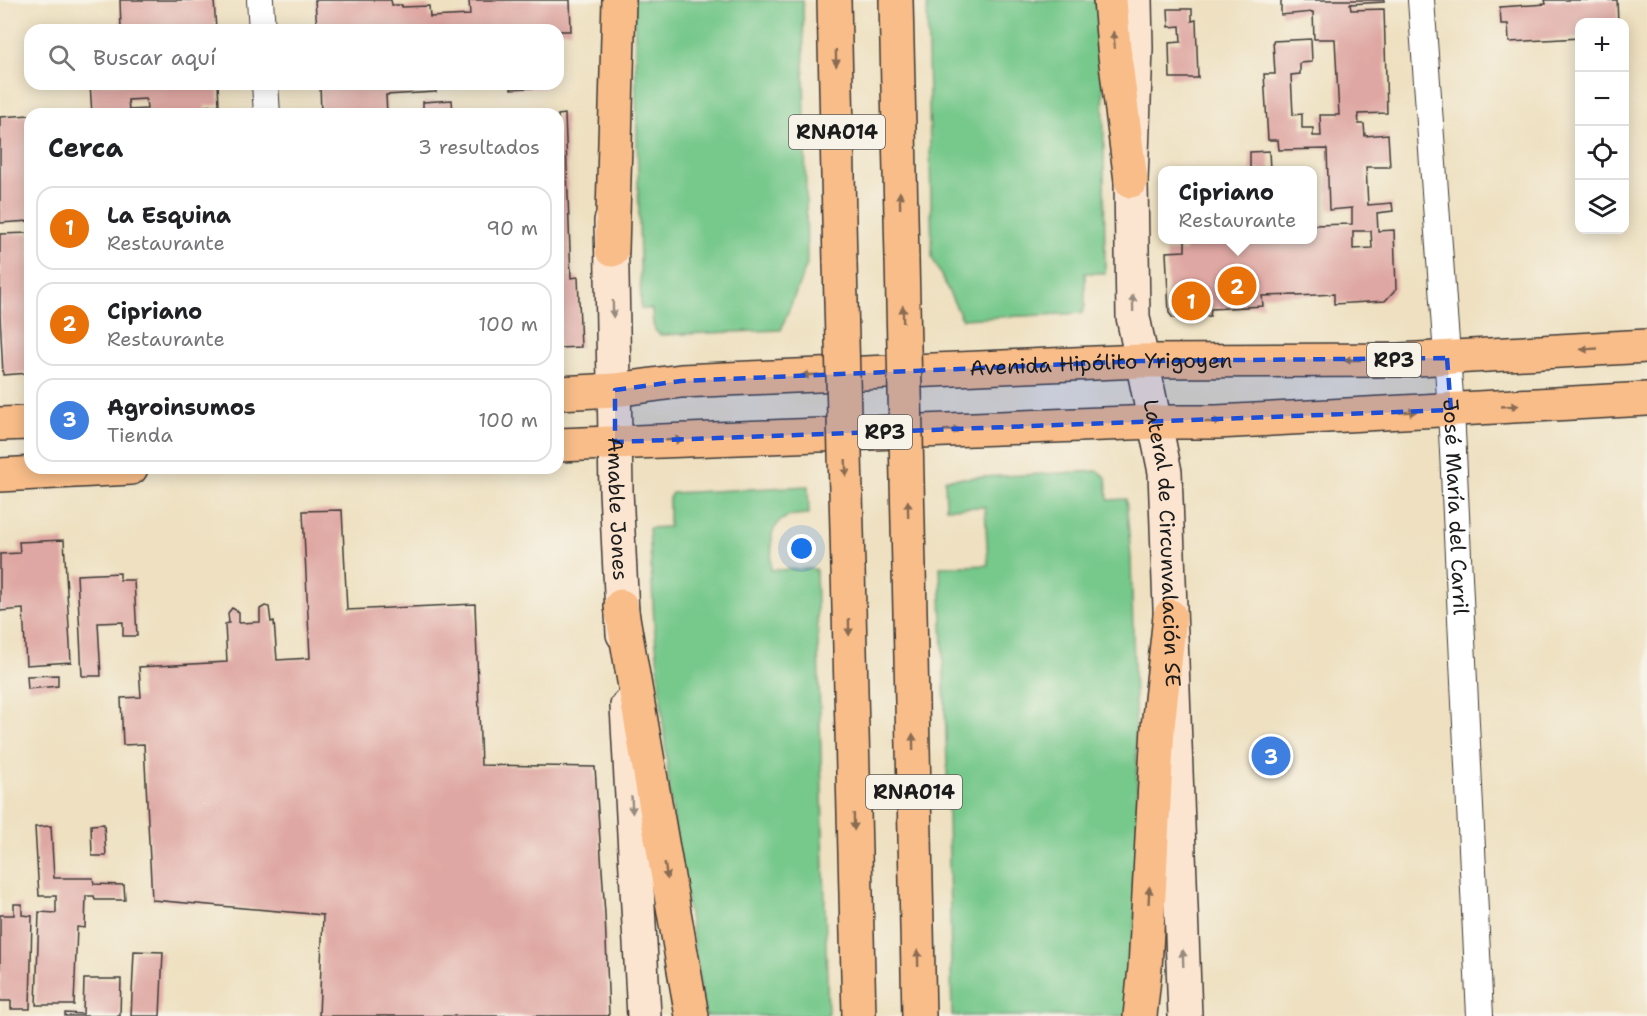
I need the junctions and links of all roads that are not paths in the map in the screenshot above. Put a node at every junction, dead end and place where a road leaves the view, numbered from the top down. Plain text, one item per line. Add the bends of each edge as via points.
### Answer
1 (260, 0) edge
2 (602, 0) edge
3 (619, 0) edge
4 (834, 0) edge
5 (896, 0) edge
6 (1110, 0) edge
7 (1135, 0) edge
8 (1421, 0) edge
9 (262, 24) edge
10 (265, 90) edge
11 (267, 108) edge
12 (1131, 181) junction
13 (612, 250) junction
14 (1647, 346) edge
15 (1446, 358) junction
16 (1141, 360) junction
17 (615, 390) junction
18 (564, 393) edge
19 (1647, 399) edge
20 (1451, 410) junction
21 (1155, 422) junction
22 (24, 423) edge
23 (0, 424) edge
24 (615, 442) junction
25 (564, 445) edge
26 (24, 474) edge
27 (0, 475) edge
28 (621, 606) junction
29 (1170, 616) junction
30 (644, 1016) edge
31 (692, 1016) edge
32 (858, 1016) edge
33 (919, 1016) edge
34 (1140, 1016) edge
35 (1185, 1016) edge
36 (1480, 1016) edge

1 - 9 street
2 - 13 street, Amable Jones
3 - 13 main road
4 -> 32 main road, RNA014, bridge
33 -> 5 main road, RNA014, bridge
12 -> 6 main road
7 - 12 street, Lateral de Circunvalación SE
8 - 15 street, José María del Carril
10 - 11 street
16 -> 12 street, Lateral de Circunvalación SE via 1133,317
13 -> 17 street, Amable Jones
14 -> 15 main road, Avenida Hipólito Yrigoyen / RP3
15 -> 16 main road, Avenida Hipólito Yrigoyen / RP3
15 - 20 street, José María del Carril
16 -> 17 main road, Avenida Hipólito Yrigoyen / RP3 via 681,381
16 - 21 street, Lateral de Circunvalación SE
17 - 18 main road, Avenida Hipólito Yrigoyen / RP3
17 - 24 street, Amable Jones
20 -> 19 main road, RP3
21 -> 20 main road, RP3
20 - 36 street, José María del Carril
24 -> 21 main road, RP3
21 - 29 street, Lateral de Circunvalación SE via 1165,472
22 - 23 main road
24 - 25 main road, RP3
24 - 28 street, Amable Jones
26 - 27 main road
28 -> 30 street, Amable Jones
28 -> 31 main road
34 -> 29 main road via 1158,727
35 -> 29 street, Lateral de Circunvalación SE

